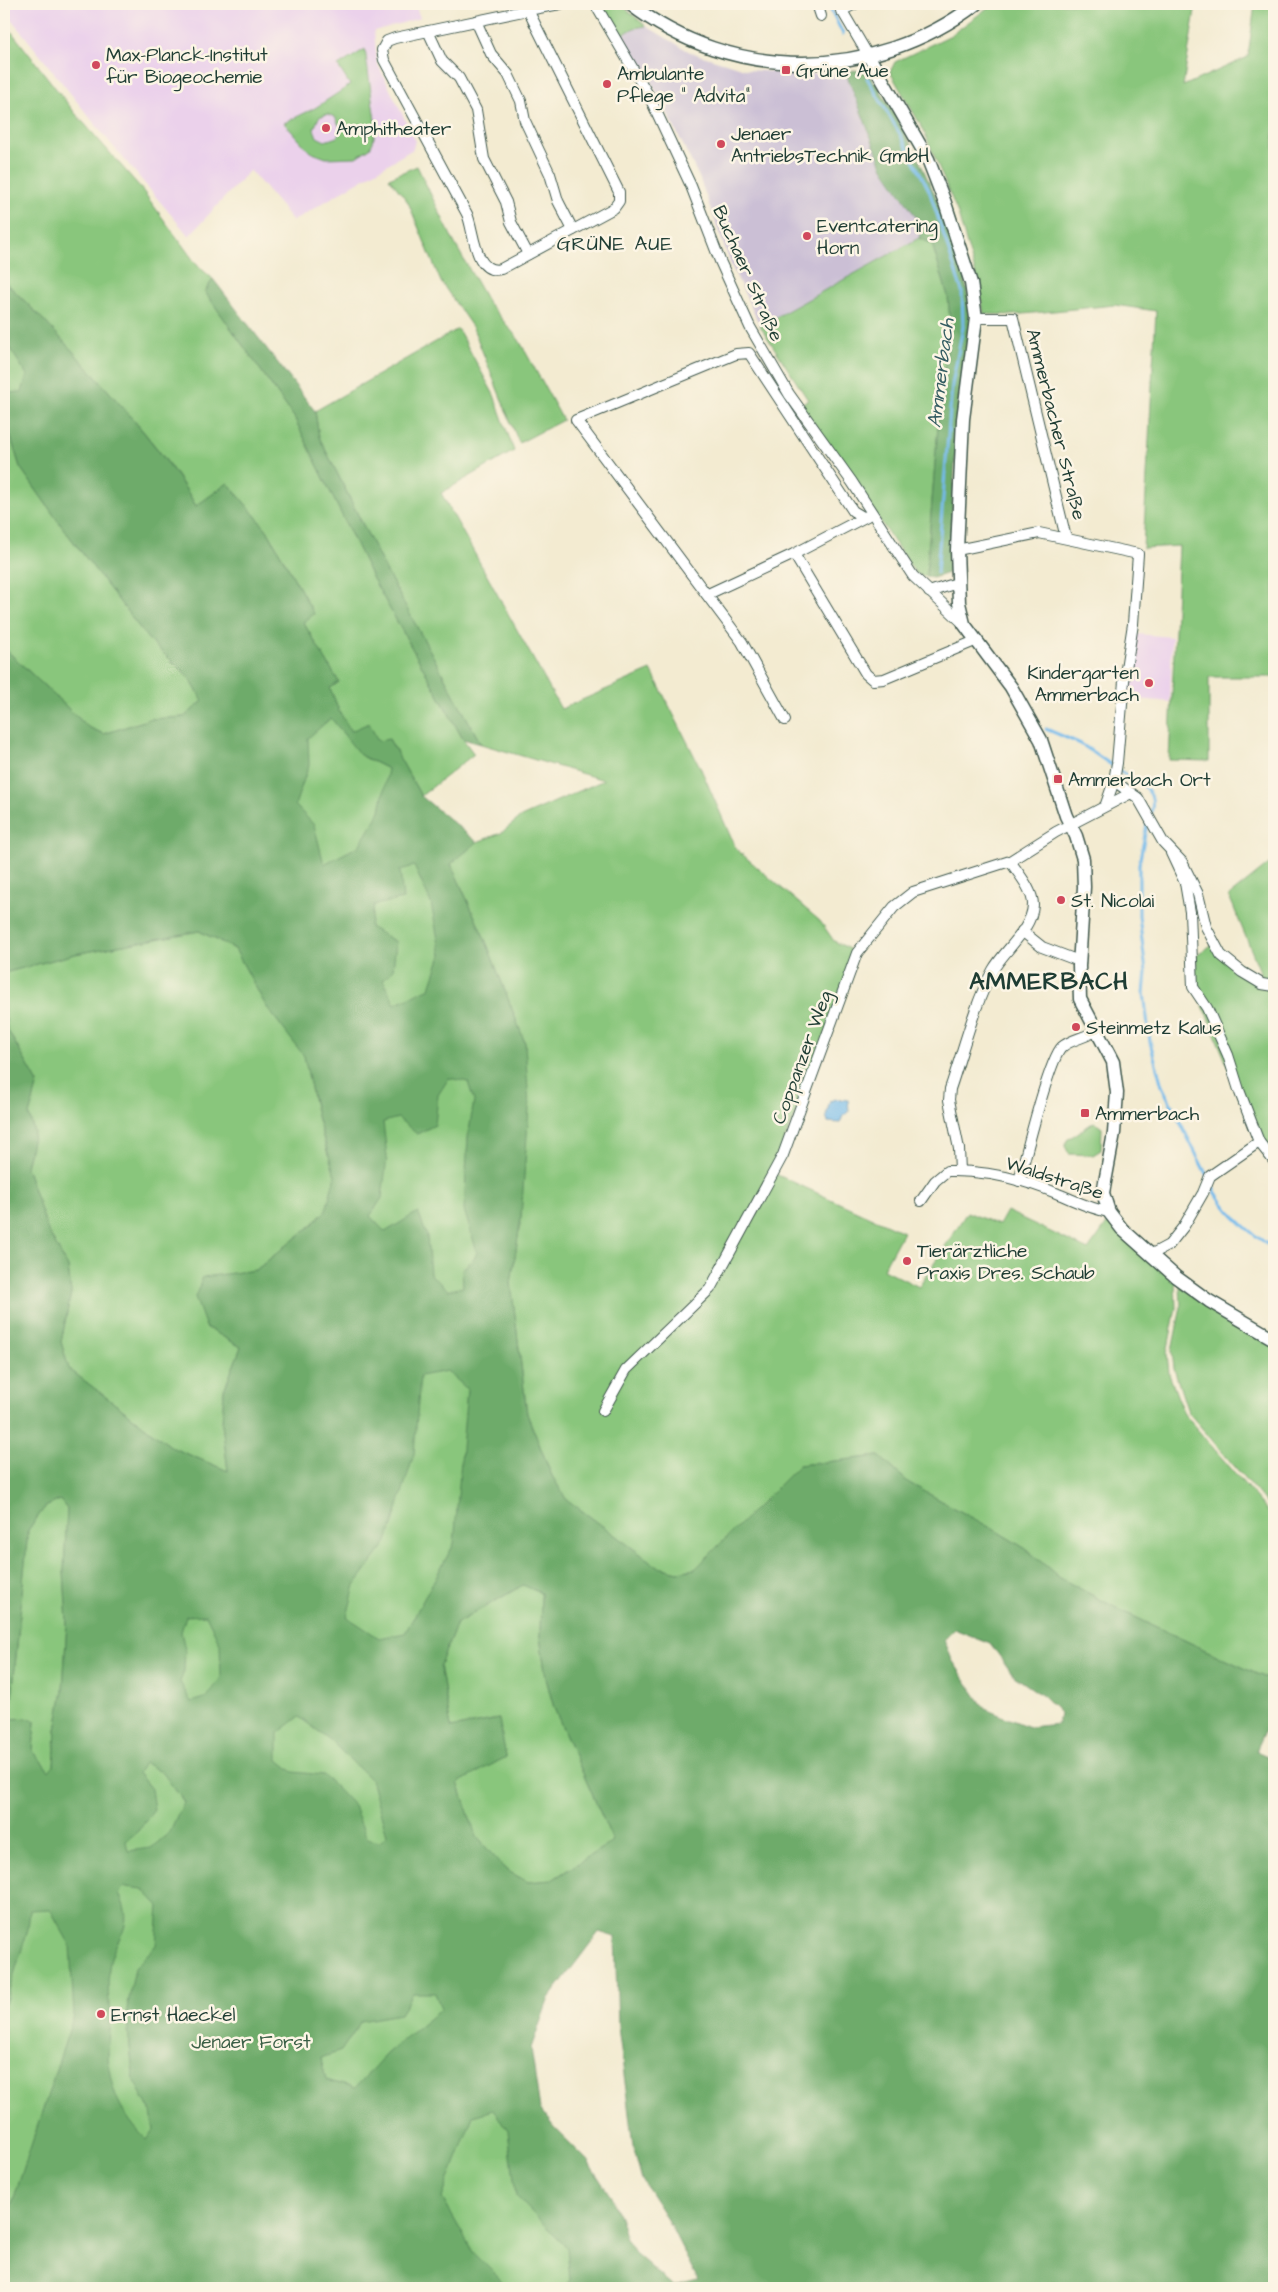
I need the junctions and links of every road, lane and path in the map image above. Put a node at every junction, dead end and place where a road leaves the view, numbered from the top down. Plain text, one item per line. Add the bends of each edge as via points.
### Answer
1 (560, 4) edge
2 (595, 4) edge
3 (630, 4) edge
4 (817, 4) edge
5 (854, 4) edge
6 (976, 4) edge
7 (839, 8) edge
8 (528, 10) junction
9 (821, 16) dead end
10 (476, 21) junction
11 (428, 31) junction
12 (868, 55) junction
13 (572, 230) junction
14 (528, 254) junction
15 (976, 318) junction
16 (867, 515) junction
17 (1066, 538) junction
18 (957, 550) junction
19 (794, 554) junction
20 (957, 583) junction
21 (929, 592) junction
22 (708, 594) junction
23 (964, 624) junction
24 (975, 641) junction
25 (785, 720) dead end
26 (1114, 778) junction
27 (1131, 793) junction
28 (1106, 804) junction
29 (1070, 826) junction
30 (1171, 853) junction
31 (1010, 861) junction
32 (1022, 931) junction
33 (1079, 961) junction
34 (1274, 986) edge
35 (1097, 1030) junction
36 (1259, 1142) junction
37 (1274, 1161) edge
38 (960, 1170) junction
39 (1019, 1180) junction
40 (921, 1201) dead end
41 (1109, 1212) junction
42 (1152, 1254) junction
43 (1274, 1339) edge
44 (603, 1411) dead end

1 - 8 street
2 - 16 street, Buchaer Straße via 670,139 750,327
3 - 12 main road via 694,41 741,57 805,63
4 - 9 street
5 - 7 street
6 - 12 main road via 920,38
7 - 12 street
8 - 10 street
8 - 13 street via 619,194 614,208
10 - 11 street
10 - 13 street via 491,54 506,71 518,94 525,121
11 - 14 street via 442,61 459,78 476,110 484,159
11 - 14 street via 387,41 382,48 382,57 464,207 474,243 486,266 498,270
12 - 15 main road via 928,159 967,269
13 - 14 street
15 - 17 street, Ammerbacher Straße via 1012,318
15 - 18 main road via 963,419
16 - 19 street
16 - 21 street, Buchaer Straße
16 - 22 street, Buchaer Straße via 853,511 749,353 736,354 576,420
17 - 18 street, Ammerbacher Straße via 1039,533
17 - 26 street, Ammerbacher Straße via 1138,554
18 - 20 main road
19 - 22 street
19 - 24 street via 866,674 873,680 884,679
20 - 21 street
20 - 23 main road
21 - 23 street, Buchaer Straße
22 - 25 street via 742,642
23 - 24 main road
24 - 29 main road via 1011,687 1037,731
26 - 27 street
26 - 28 street
27 - 28 street, Coppanzer Weg
27 - 30 street via 1138,798
28 - 29 street, Coppanzer Weg
29 - 31 street, Coppanzer Weg
29 - 33 main road via 1076,836 1084,870
30 - 34 street via 1182,862 1191,878 1206,927 1221,955 1262,984
30 - 36 street via 1185,883 1190,912 1193,987 1207,1008 1228,1055
31 - 32 street via 1028,889 1033,905
31 - 44 street, Coppanzer Weg via 912,892 894,906 863,944 783,1155 710,1289 626,1370
32 - 33 street via 1042,947
32 - 38 street via 992,972 950,1089
33 - 35 main road via 1080,999
35 - 39 street via 1060,1048
35 - 41 main road via 1113,1062 1117,1093 1104,1192
36 - 37 street
36 - 42 street via 1210,1176 1184,1226 1169,1245
38 - 39 street, Waldstraße
38 - 40 street, Waldstraße via 947,1170
39 - 41 street, Waldstraße via 1092,1209
41 - 42 main road via 1122,1229
42 - 43 main road via 1209,1301

